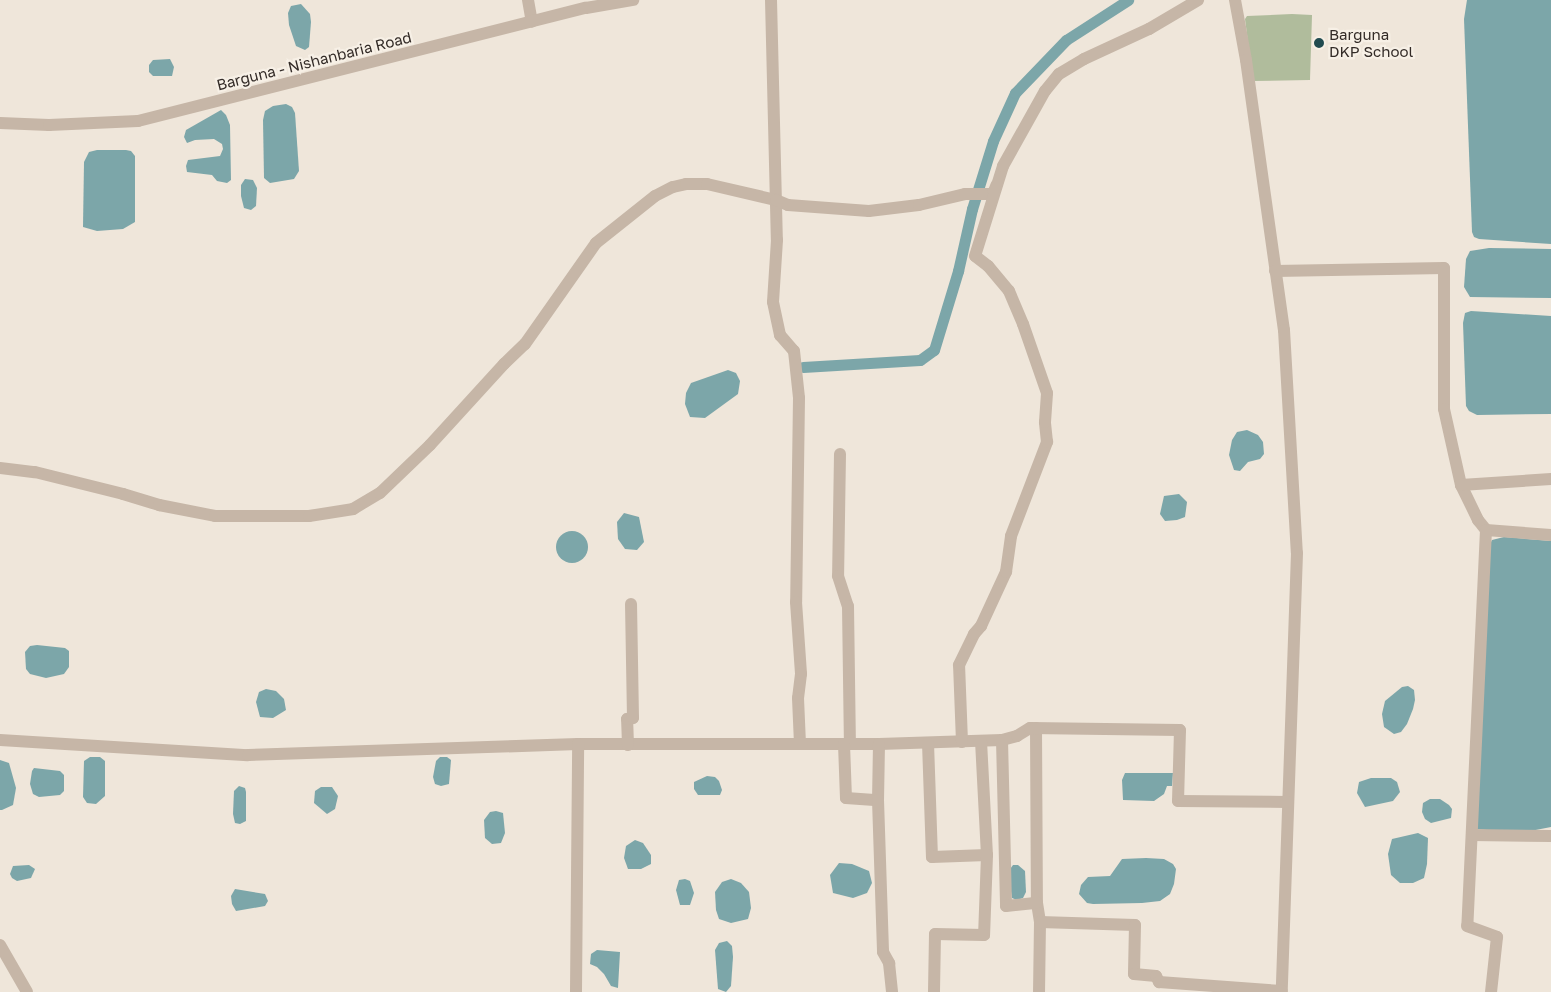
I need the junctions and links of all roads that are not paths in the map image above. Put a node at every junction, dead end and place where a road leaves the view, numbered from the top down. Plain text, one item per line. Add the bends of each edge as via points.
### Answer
1 (528, 0) edge
2 (627, 0) edge
3 (771, 0) edge
4 (1198, 0) edge
5 (1235, 0) edge
6 (532, 22) junction
7 (0, 123) edge
8 (995, 190) junction
9 (776, 200) junction
10 (1275, 271) junction
11 (840, 454) dead end
12 (0, 468) edge
13 (1551, 480) edge
14 (1461, 485) junction
15 (1486, 530) junction
16 (1551, 535) edge
17 (631, 604) dead end
18 (1036, 728) junction
19 (0, 740) edge
20 (1002, 740) junction
21 (981, 741) junction
22 (962, 742) junction
23 (800, 743) junction
24 (928, 743) junction
25 (578, 744) junction
26 (847, 744) junction
27 (879, 744) junction
28 (628, 745) junction
29 (878, 800) junction
30 (1288, 802) junction
31 (1472, 835) junction
32 (1551, 836) edge
33 (987, 856) junction
34 (1037, 902) junction
35 (1040, 922) junction
36 (0, 945) edge
37 (1168, 988) edge
38 (27, 992) edge
39 (576, 992) edge
40 (892, 992) edge
41 (934, 992) edge
42 (1038, 992) edge
43 (1282, 992) edge
44 (1491, 992) edge

1 - 6 street
2 - 6 street, Barguna - Nishanbaria Road
3 - 9 street
4 - 8 street via 1149,29 1059,74 1007,158
5 - 10 street
6 - 7 street, Barguna - Nishanbaria Road via 138,121 49,125
8 - 9 street via 870,211 788,205
8 - 22 street via 976,256 1009,291 1023,324 1047,393 1047,442 1011,536 1006,572 959,665
9 - 12 street via 708,184 686,184 655,196 596,243 525,344 430,445 380,493 352,509 309,516 215,516 159,505 34,472
9 - 23 street via 773,302 780,335 794,351 799,398 796,602 801,674 798,698
10 - 14 street via 1444,268 1444,409
10 - 30 street via 1284,330 1297,553
11 - 26 street via 838,576 848,606
13 - 14 street
14 - 15 street
15 - 16 street
15 - 31 street
17 - 28 street via 633,718 627,719
18 - 20 street
18 - 30 street via 1180,730 1178,801
18 - 34 street
19 - 25 street via 248,756
20 - 21 street
20 - 34 street via 1006,906
21 - 22 street
21 - 33 street
22 - 24 street
23 - 26 street
23 - 28 street
24 - 27 street
24 - 33 street via 932,857
25 - 28 street
25 - 39 street
26 - 27 street
26 - 29 street via 846,798
27 - 29 street
29 - 40 street via 883,952 889,963
30 - 43 street
31 - 32 street
31 - 44 street via 1467,926 1497,937
33 - 41 street via 984,936 935,934
34 - 35 street
35 - 37 street via 1135,926 1134,974 1156,976
35 - 42 street
36 - 38 street
37 - 43 street

